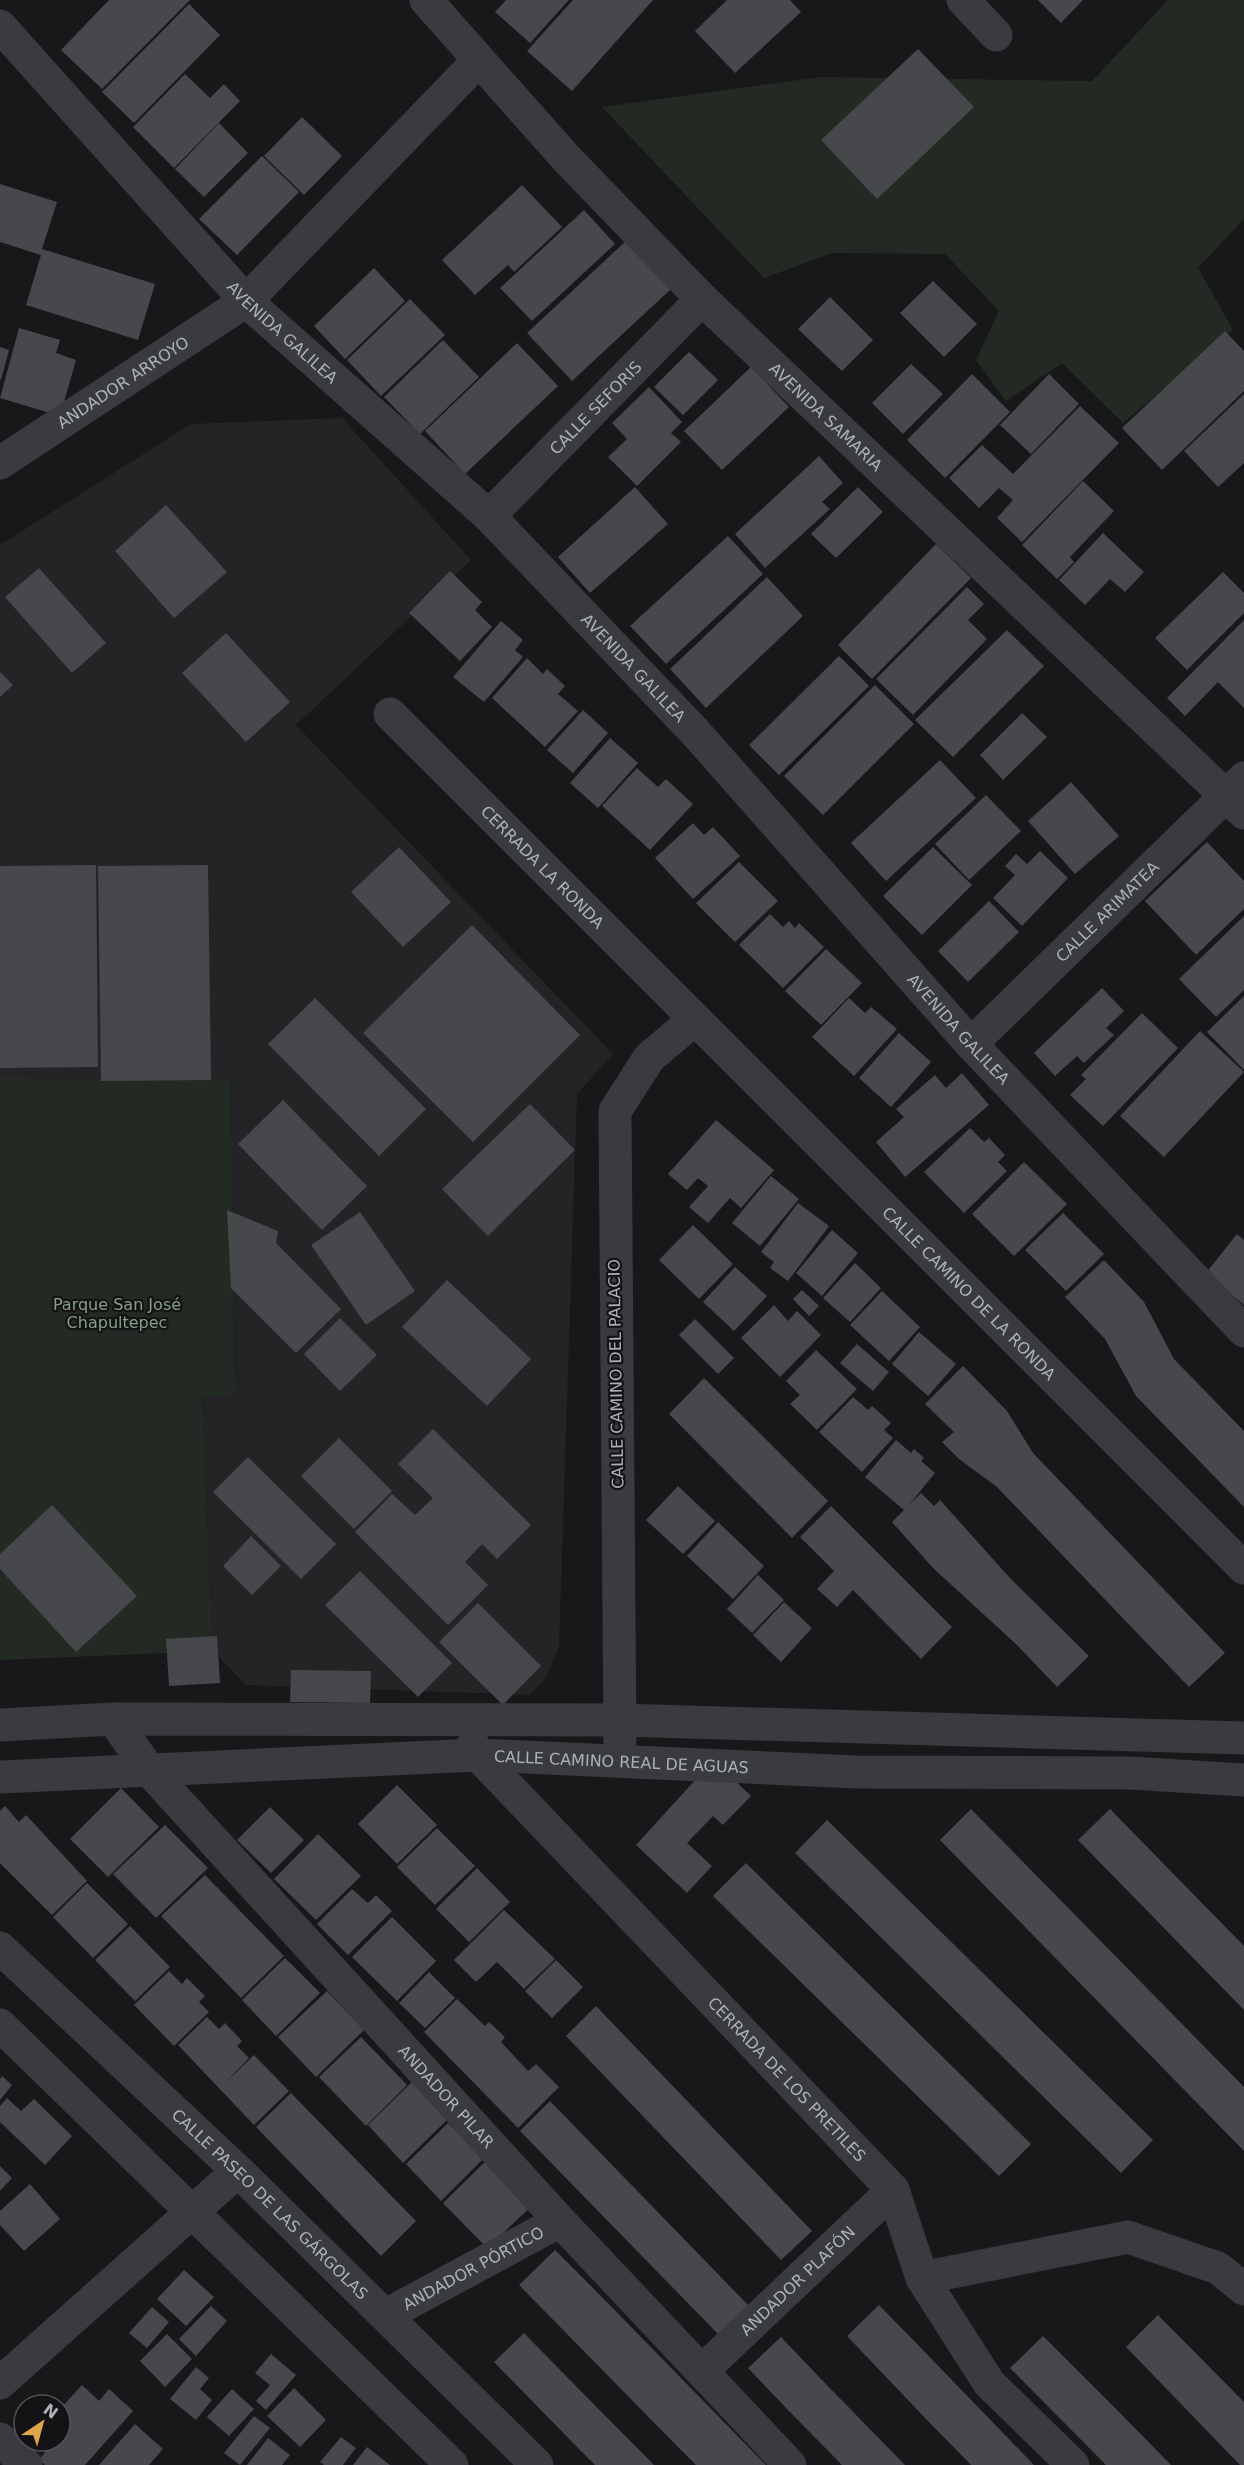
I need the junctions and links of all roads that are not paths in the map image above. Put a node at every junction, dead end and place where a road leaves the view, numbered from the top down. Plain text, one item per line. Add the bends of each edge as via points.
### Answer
1 (6, 0) edge
2 (426, 0) edge
3 (963, 0) edge
4 (0, 6) edge
5 (0, 26) edge
6 (996, 35) dead end
7 (479, 60) junction
8 (702, 299) junction
9 (246, 301) junction
10 (0, 463) edge
11 (489, 516) junction
12 (390, 714) dead end
13 (1238, 795) edge
14 (695, 1019) junction
15 (971, 1044) junction
16 (1244, 1331) edge
17 (1244, 1568) edge
18 (113, 1719) junction
19 (459, 1720) junction
20 (620, 1720) junction
21 (0, 1725) edge
22 (1244, 1738) edge
23 (478, 1755) junction
24 (620, 1761) junction
25 (149, 1770) junction
26 (0, 1777) edge
27 (1244, 1780) edge
28 (0, 1948) edge
29 (0, 2025) edge
30 (238, 2171) junction
31 (893, 2190) junction
32 (192, 2211) junction
33 (560, 2221) junction
34 (922, 2278) junction
35 (1244, 2289) edge
36 (386, 2315) junction
37 (703, 2370) junction
38 (0, 2383) edge
39 (0, 2439) edge
40 (27, 2465) edge
41 (452, 2465) edge
42 (537, 2465) edge
43 (790, 2465) edge
44 (1073, 2465) edge

1 - 4 street
2 - 7 street, AVENIDA SAMARIA
3 - 6 street
5 - 9 street, AVENIDA GALILEA
7 - 8 street, AVENIDA SAMARIA via 566,158
7 - 9 street, ANDADOR ARROYO
8 - 11 street, CALLE SEFORIS
8 - 13 street, AVENIDA SAMARIA
9 - 10 street, ANDADOR ARROYO
9 - 11 street, AVENIDA GALILEA
11 - 15 street, AVENIDA GALILEA via 695,732
12 - 14 street, CERRADA LA RONDA
13 - 15 street, CALLE ARIMATEA
14 - 17 street, CALLE CAMINO DE LA RONDA
14 - 20 street, CALLE CAMINO DEL PALACIO via 649,1059 615,1111
15 - 16 street, AVENIDA GALILEA
18 - 19 street, CALLE CAMINO REAL DE AGUAS
18 - 21 street, CALLE CAMINO REAL DE AGUAS
18 - 25 street, ANDADOR PILAR
19 - 20 street, CALLE CAMINO REAL DE AGUAS
19 - 23 street, CERRADA DE LOS PRETILES
20 - 22 street, CALLE CAMINO REAL DE AGUAS
20 - 24 street, CALLE CAMINO DEL PALACIO
23 - 24 street, CALLE CAMINO REAL DE AGUAS
23 - 25 street, CALLE CAMINO REAL DE AGUAS
23 - 31 street, CERRADA DE LOS PRETILES
24 - 27 street, CALLE CAMINO REAL DE AGUAS via 857,1772 1130,1773
25 - 26 street, CALLE CAMINO REAL DE AGUAS
25 - 33 street, ANDADOR PILAR
28 - 30 street, CALLE PASEO DE LAS GÁRGOLAS
29 - 32 street
30 - 32 street
30 - 36 street, CALLE PASEO DE LAS GÁRGOLAS
31 - 34 street, CERRADA DE LOS PRETILES
31 - 37 street, ANDADOR PLAFÓN
32 - 38 street
32 - 41 street
33 - 36 street, ANDADOR PÓRTICO
33 - 37 street, ANDADOR PILAR
34 - 35 street via 1128,2237 1218,2268
34 - 44 street, CERRADA DE LOS PRETILES via 989,2383
36 - 42 street, CALLE PASEO DE LAS GÁRGOLAS
37 - 43 street, ANDADOR PILAR
39 - 40 street

